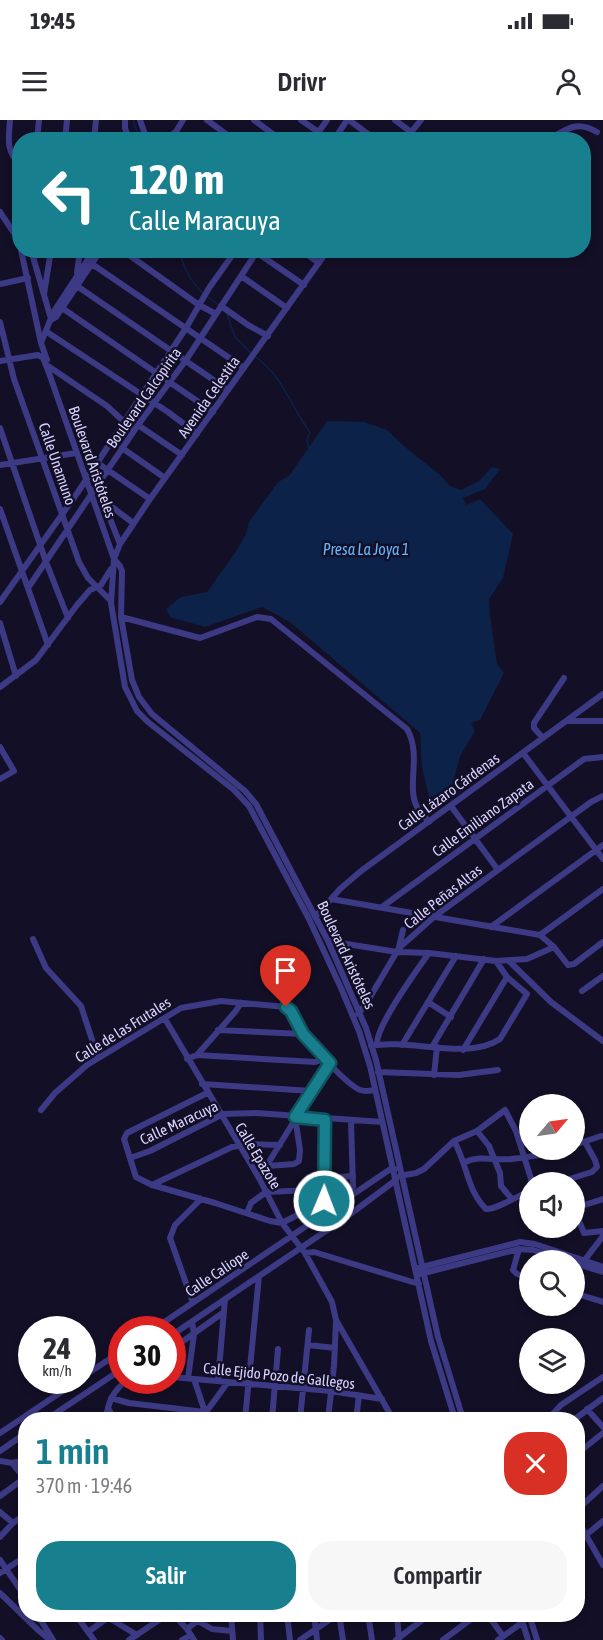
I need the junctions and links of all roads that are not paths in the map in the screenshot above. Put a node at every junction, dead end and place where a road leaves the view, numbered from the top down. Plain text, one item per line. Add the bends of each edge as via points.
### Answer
1 (10, 120) edge
2 (207, 120) edge
3 (254, 120) edge
4 (301, 120) edge
5 (327, 120) edge
6 (348, 120) edge
7 (395, 120) edge
8 (421, 120) edge
9 (223, 132) edge
10 (270, 132) edge
11 (318, 132) joint
12 (338, 132) edge
13 (365, 132) edge
14 (411, 132) joint
15 (562, 132) edge
16 (597, 132) dead end
17 (12, 155) edge
18 (0, 212) edge
19 (12, 229) edge
20 (23, 258) edge
21 (33, 258) edge
22 (50, 258) edge
23 (79, 258) edge
24 (89, 258) edge
25 (96, 258) edge
26 (133, 258) edge
27 (231, 258) edge
28 (253, 258) edge
29 (267, 258) edge
30 (312, 258) edge
31 (322, 258) edge
32 (319, 263) junction
33 (92, 264) junction
34 (241, 276) junction
35 (76, 277) junction
36 (28, 278) junction
37 (0, 284) edge
38 (304, 285) junction
39 (77, 286) junction
40 (44, 296) junction
41 (199, 305) junction
42 (62, 308) junction
43 (287, 308) junction
44 (219, 309) junction
45 (51, 320) junction
46 (0, 322) edge
47 (186, 328) junction
48 (47, 332) junction
49 (268, 336) junction
50 (200, 337) junction
51 (41, 343) junction
52 (171, 350) junction
53 (38, 355) junction
54 (9, 360) junction
55 (186, 360) junction
56 (0, 361) edge
57 (244, 368) junction
58 (49, 370) junction
59 (156, 373) junction
60 (169, 382) junction
61 (228, 390) junction
62 (142, 395) junction
63 (154, 403) junction
64 (213, 412) junction
65 (125, 421) junction
66 (0, 428) edge
67 (136, 428) junction
68 (197, 434) junction
69 (122, 448) junction
70 (76, 453) junction
71 (182, 455) junction
72 (42, 457) junction
73 (96, 462) junction
74 (12, 463) junction
75 (0, 465) edge
76 (108, 470) junction
77 (165, 478) junction
78 (85, 479) junction
79 (97, 486) junction
80 (91, 495) junction
81 (150, 499) junction
82 (103, 500) junction
83 (0, 509) edge
84 (62, 515) junction
85 (134, 523) junction
86 (67, 529) junction
87 (120, 544) junction
88 (40, 545) junction
89 (114, 559) junction
90 (46, 562) junction
91 (84, 572) junction
92 (22, 573) junction
93 (98, 587) junction
94 (28, 588) junction
95 (86, 594) junction
96 (0, 602) edge
97 (111, 603) junction
98 (121, 617) junction
99 (68, 618) junction
100 (0, 623) edge
101 (48, 645) junction
102 (16, 676) junction
103 (564, 678) dead end
104 (0, 687) edge
105 (603, 694) edge
106 (566, 720) junction
107 (603, 721) edge
108 (543, 738) junction
109 (183, 740) junction
110 (178, 746) junction
111 (0, 747) edge
112 (523, 753) junction
113 (195, 754) junction
114 (603, 757) edge
115 (0, 779) edge
116 (547, 786) junction
117 (603, 796) edge
118 (451, 806) junction
119 (570, 817) junction
120 (429, 822) junction
121 (475, 839) junction
122 (603, 845) edge
123 (596, 850) junction
124 (603, 859) edge
125 (498, 870) junction
126 (603, 889) edge
127 (331, 899) junction
128 (381, 908) junction
129 (435, 916) junction
130 (315, 917) junction
131 (490, 927) junction
132 (403, 930) dead end
133 (540, 935) junction
134 (33, 939) dead end
135 (328, 941) junction
136 (603, 942) edge
137 (554, 947) junction
138 (398, 950) junction
139 (429, 953) junction
140 (456, 956) junction
141 (484, 959) junction
142 (496, 961) junction
143 (509, 961) junction
144 (603, 976) edge
145 (507, 977) junction
146 (582, 991) dead end
147 (428, 1002) junction
148 (241, 1003) junction
149 (359, 1012) junction
150 (354, 1017) junction
151 (451, 1017) junction
152 (165, 1019) junction
153 (218, 1030) junction
154 (303, 1034) junction
155 (603, 1041) edge
156 (374, 1045) junction
157 (402, 1045) junction
158 (434, 1047) junction
159 (463, 1050) junction
160 (197, 1055) junction
161 (98, 1058) junction
162 (187, 1059) junction
163 (327, 1061) junction
164 (498, 1070) dead end
165 (378, 1072) junction
166 (434, 1075) junction
167 (202, 1084) junction
168 (374, 1090) junction
169 (311, 1091) junction
170 (207, 1093) junction
171 (41, 1110) dead end
172 (220, 1115) junction
173 (295, 1117) junction
174 (325, 1120) junction
175 (351, 1121) junction
176 (382, 1122) junction
177 (477, 1131) junction
178 (601, 1136) dead end
179 (454, 1141) junction
180 (519, 1141) edge
181 (585, 1142) joint
182 (387, 1144) junction
183 (238, 1145) junction
184 (280, 1145) junction
185 (130, 1158) junction
186 (494, 1158) junction
187 (519, 1158) edge
188 (465, 1162) junction
189 (268, 1166) junction
190 (395, 1167) junction
191 (176, 1173) junction
192 (385, 1173) junction
193 (585, 1173) edge
194 (259, 1178) junction
195 (325, 1178) junction
196 (399, 1178) junction
197 (152, 1185) junction
198 (353, 1185) junction
199 (176, 1191) junction
200 (325, 1191) junction
201 (266, 1192) junction
202 (519, 1195) edge
203 (511, 1198) junction
204 (201, 1199) junction
205 (603, 1199) edge
206 (324, 1201) junction
207 (277, 1212) junction
208 (247, 1213) junction
209 (324, 1215) junction
210 (270, 1221) junction
211 (282, 1223) junction
212 (603, 1231) edge
213 (293, 1236) junction
214 (603, 1236) edge
215 (534, 1247) junction
216 (519, 1249) junction
217 (303, 1250) junction
218 (541, 1250) edge
219 (545, 1250) edge
220 (585, 1260) edge
221 (585, 1261) edge
222 (585, 1266) edge
223 (603, 1267) edge
224 (419, 1271) junction
225 (603, 1272) edge
226 (519, 1275) edge
227 (259, 1276) junction
228 (418, 1284) junction
229 (426, 1285) junction
230 (585, 1296) edge
231 (225, 1299) junction
232 (603, 1302) edge
233 (193, 1303) junction
234 (224, 1312) junction
235 (174, 1316) edge
236 (336, 1320) junction
237 (192, 1322) junction
238 (186, 1326) edge
239 (309, 1330) dead end
240 (194, 1334) junction
241 (186, 1339) edge
242 (308, 1345) junction
243 (335, 1348) junction
244 (278, 1349) dead end
245 (603, 1377) edge
246 (186, 1378) edge
247 (191, 1379) junction
248 (218, 1382) junction
249 (228, 1382) junction
250 (108, 1384) edge
251 (249, 1384) junction
252 (275, 1386) junction
253 (304, 1388) junction
254 (332, 1391) junction
255 (58, 1394) edge
256 (113, 1394) edge
257 (359, 1396) junction
258 (111, 1398) junction
259 (603, 1398) edge
260 (382, 1399) junction
261 (108, 1408) junction
262 (387, 1408) junction
263 (587, 1409) junction
264 (32, 1412) edge
265 (59, 1412) edge
266 (107, 1412) edge
267 (110, 1412) edge
268 (205, 1412) junction
269 (246, 1412) edge
270 (273, 1412) edge
271 (301, 1412) edge
272 (329, 1412) edge
273 (357, 1412) edge
274 (386, 1412) edge
275 (389, 1412) edge
276 (453, 1412) edge
277 (462, 1412) edge
278 (554, 1412) edge
279 (583, 1412) edge
280 (18, 1421) edge
281 (603, 1427) edge
282 (2, 1432) edge
283 (603, 1433) edge
284 (18, 1438) joint
285 (585, 1447) edge
286 (2, 1449) edge
287 (0, 1461) edge
288 (18, 1462) edge
289 (12, 1463) junction
290 (18, 1470) edge
291 (18, 1483) edge
292 (603, 1486) edge
293 (0, 1496) edge
294 (585, 1503) edge
295 (0, 1512) edge
296 (18, 1519) edge
297 (603, 1521) edge
298 (13, 1522) junction
299 (586, 1535) joint
300 (0, 1537) edge
301 (0, 1560) edge
302 (18, 1561) edge
303 (602, 1561) edge
304 (3, 1571) edge
305 (18, 1589) edge
306 (1, 1595) edge
307 (18, 1611) edge
308 (30, 1622) edge
309 (42, 1622) edge
310 (81, 1622) edge
311 (102, 1622) edge
312 (119, 1622) edge
313 (156, 1622) edge
314 (180, 1622) edge
315 (200, 1622) edge
316 (231, 1622) edge
317 (260, 1622) edge
318 (288, 1622) edge
319 (314, 1622) edge
320 (327, 1622) edge
321 (340, 1622) edge
322 (369, 1622) edge
323 (397, 1622) edge
324 (420, 1622) edge
325 (467, 1622) edge
326 (491, 1622) edge
327 (531, 1622) edge
328 (523, 1624) joint
329 (315, 1630) junction
330 (232, 1631) junction
331 (88, 1632) junction
332 (136, 1635) junction
333 (191, 1635) edge
334 (500, 1638) edge
335 (398, 1639) edge
336 (52, 1640) edge
337 (94, 1640) edge
338 (129, 1640) edge
339 (182, 1640) edge
340 (234, 1640) edge
341 (261, 1640) edge
342 (290, 1640) edge
343 (300, 1640) edge
344 (317, 1640) edge
345 (343, 1640) edge
346 (372, 1640) edge
347 (443, 1640) edge
348 (527, 1640) edge
349 (537, 1640) edge

1 - 17 street
2 - 9 street
3 - 10 street
4 - 11 street
5 - 11 street
6 - 12 street
6 - 13 street
7 - 14 street
8 - 14 street
15 - 16 street via 576,124
18 - 19 street
20 - 36 street, Boulevard Aristóteles
21 - 40 street
22 - 40 street
23 - 35 street
24 - 35 street
25 - 33 street
26 - 41 street
27 - 41 street, Boulevard Calcopirita
28 - 34 street, Boulevard Calcopirita
29 - 38 street
30 - 32 street
31 - 32 street, Avenida Celestita
32 - 38 street, Avenida Celestita
33 - 39 street
33 - 47 street
34 - 43 street
34 - 44 street, Boulevard Calcopirita
35 - 45 street
36 - 37 street
36 - 51 street, Boulevard Aristóteles
38 - 43 street, Avenida Celestita
39 - 42 street
39 - 52 street
40 - 45 street
41 - 44 street
41 - 47 street, Boulevard Calcopirita
42 - 45 street
42 - 59 street
43 - 49 street, Avenida Celestita
44 - 49 street
44 - 50 street, Boulevard Calcopirita
45 - 48 street
46 - 54 street, Calle Unamuno
47 - 50 street
47 - 52 street, Boulevard Calcopirita
48 - 51 street
48 - 62 street
49 - 57 street, Avenida Celestita
50 - 55 street, Boulevard Calcopirita
50 - 57 street
51 - 53 street, Boulevard Aristóteles
51 - 58 street, Boulevard Aristóteles
52 - 55 street
52 - 59 street, Boulevard Calcopirita
53 - 54 street
53 - 58 street, Boulevard Aristóteles
54 - 56 street
54 - 72 street, Calle Unamuno
55 - 60 street, Boulevard Calcopirita
55 - 61 street
57 - 61 street, Avenida Celestita
58 - 65 street via 97,398
58 - 70 street, Boulevard Aristóteles
59 - 60 street
59 - 62 street, Boulevard Calcopirita
60 - 63 street, Boulevard Calcopirita
60 - 64 street
61 - 64 street, Avenida Celestita
62 - 63 street
62 - 65 street, Boulevard Calcopirita
63 - 67 street, Boulevard Calcopirita
63 - 68 street
64 - 68 street, Avenida Celestita
65 - 67 street
65 - 73 street, Boulevard Calcopirita
66 - 74 street
67 - 69 street, Boulevard Calcopirita
67 - 71 street
68 - 71 street, Avenida Celestita
69 - 76 street, Boulevard Calcopirita
69 - 77 street
70 - 72 street
70 - 78 street, Boulevard Aristóteles
71 - 77 street, Avenida Celestita
72 - 74 street
72 - 84 street, Calle Unamuno
73 - 76 street
73 - 78 street, Boulevard Calcopirita
74 - 75 street
74 - 88 street
76 - 79 street, Boulevard Calcopirita
76 - 81 street
77 - 81 street, Avenida Celestita
78 - 80 street, Boulevard Aristóteles
78 - 84 street, Boulevard Calcopirita
79 - 80 street, Boulevard Calcopirita
79 - 82 street
80 - 86 street, Boulevard Calcopirita
80 - 89 street, Boulevard Aristóteles
81 - 85 street, Avenida Celestita
82 - 85 street
82 - 87 street
83 - 92 street
84 - 86 street, Calle Unamuno
84 - 88 street, Boulevard Calcopirita
85 - 87 street, Avenida Celestita
86 - 90 street, Boulevard Calcopirita
86 - 91 street, Calle Unamuno
87 - 89 street, Avenida Celestita
88 - 90 street
88 - 92 street, Boulevard Calcopirita
89 - 93 street via 109,574
89 - 97 street, Boulevard Aristóteles
89 - 98 street, Boulevard Aristóteles via 122,571
90 - 94 street, Boulevard Calcopirita
90 - 99 street
91 - 93 street, Calle Unamuno
91 - 95 street
92 - 94 street
92 - 96 street, Boulevard Calcopirita
93 - 95 street
93 - 97 street, Calle Unamuno
94 - 101 street
95 - 99 street
97 - 110 street, Boulevard Aristóteles via 128,695 140,714
98 - 109 street, Boulevard Aristóteles via 138,698
98 - 120 street via 200,638 257,617 271,619 407,729 414,746 416,806
99 - 101 street
100 - 102 street
101 - 102 street
102 - 104 street
103 - 108 street via 534,723
105 - 106 street, Calle Lázaro Cárdenas
106 - 107 street
106 - 108 street, Calle Lázaro Cárdenas
108 - 112 street, Calle Lázaro Cárdenas
109 - 110 street via 185,746
109 - 113 street, Boulevard Aristóteles
110 - 113 street, Boulevard Aristóteles
111 - 115 street via 14,771
112 - 116 street
112 - 118 street, Calle Lázaro Cárdenas
113 - 130 street, Boulevard Aristóteles via 250,796
113 - 150 street, Boulevard Aristóteles via 249,806
114 - 116 street, Calle Emiliano Zapata via 584,759
116 - 119 street
116 - 121 street, Calle Emiliano Zapata
117 - 119 street, Calle Peñas Altas
118 - 120 street, Calle Lázaro Cárdenas
118 - 121 street
119 - 123 street
119 - 125 street, Calle Peñas Altas
120 - 127 street, Calle Lázaro Cárdenas via 361,871
121 - 125 street
121 - 128 street, Calle Emiliano Zapata
122 - 123 street
123 - 124 street
123 - 131 street
125 - 129 street, Calle Peñas Altas
126 - 133 street
127 - 128 street
127 - 130 street, Calle Lázaro Cárdenas
128 - 129 street
129 - 131 street
129 - 138 street, Calle Peñas Altas
130 - 135 street, Boulevard Aristóteles
131 - 133 street
132 - 138 street
133 - 137 street
134 - 161 street via 50,974 81,1006
135 - 138 street
135 - 149 street, Boulevard Aristóteles
136 - 137 street via 574,964 566,964
137 - 143 street via 527,959
138 - 139 street
138 - 149 street, Calle Peñas Altas
139 - 140 street
139 - 156 street
140 - 141 street
140 - 147 street
141 - 142 street
141 - 151 street
142 - 143 street
142 - 145 street
143 - 155 street via 551,1002
144 - 146 street
145 - 159 street
145 - 159 street via 526,997 500,1039
147 - 151 street
147 - 157 street
148 - 152 street, Calle de las Frutales via 190,1005
148 - 153 street
148 - 154 street, Calle de las Frutales via 286,1007
149 - 150 street, Calle Peñas Altas
149 - 156 street, Boulevard Aristóteles
150 - 168 street, Boulevard Aristóteles
151 - 158 street
152 - 161 street, Calle de las Frutales
152 - 162 street, Calle Epazote
153 - 154 street
153 - 160 street
154 - 163 street, Calle de las Frutales
156 - 157 street
156 - 165 street, Boulevard Aristóteles
157 - 158 street
158 - 159 street
158 - 166 street
160 - 162 street
160 - 163 street
161 - 171 street, Calle de las Frutales via 72,1077
162 - 167 street, Calle Epazote
163 - 168 street, Calle de las Frutales via 354,1087 366,1092
163 - 169 street
164 - 166 street
165 - 166 street
165 - 190 street, Boulevard Aristóteles
167 - 169 street
167 - 170 street, Calle Epazote
168 - 176 street, Boulevard Aristóteles
169 - 173 street
170 - 172 street, Calle Epazote
170 - 185 street via 130,1130 124,1139
172 - 173 street, Calle Maracuya
172 - 183 street, Calle Epazote
172 - 185 street, Calle Maracuya
173 - 174 street, Calle Maracuya
173 - 184 street
173 - 189 street via 299,1161
174 - 175 street, Calle Maracuya
174 - 195 street
175 - 176 street, Calle Maracuya
175 - 198 street
176 - 182 street, Boulevard Aristóteles
177 - 179 street, Calle Caliope
177 - 180 street, Calle Caliope via 505,1110
177 - 186 street via 486,1139
178 - 181 street
179 - 188 street
179 - 196 street, Calle Caliope via 424,1169
181 - 193 street via 596,1160 595,1169
182 - 190 street, Boulevard Aristóteles
182 - 192 street via 389,1167
183 - 184 street
183 - 191 street
183 - 194 street, Calle Epazote
184 - 189 street
185 - 197 street via 136,1177
186 - 187 street
186 - 188 street
186 - 203 street via 501,1186
188 - 203 street via 473,1192 486,1209
189 - 194 street
190 - 192 street, Calle Caliope
190 - 196 street, Boulevard Aristóteles
191 - 197 street
191 - 199 street
192 - 198 street, Calle Caliope
194 - 201 street, Calle Epazote
195 - 198 street
195 - 200 street
196 - 217 street, Calle Caliope
196 - 224 street, Boulevard Aristóteles
197 - 199 street
198 - 200 street via 338,1193
198 - 209 street, Calle Caliope
199 - 204 street
200 - 201 street
200 - 206 street
201 - 207 street, Calle Epazote
201 - 208 street via 252,1203
202 - 203 street
204 - 208 street
204 - 233 street via 175,1225 170,1238
205 - 212 street via 576,1211 584,1233
206 - 209 street
206 - 211 street
207 - 210 street
207 - 211 street, Calle Epazote
208 - 210 street
209 - 213 street, Calle Caliope
210 - 211 street
211 - 213 street, Calle Epazote
213 - 217 street, Calle Epazote
213 - 233 street, Calle Caliope
214 - 220 street
215 - 216 street
215 - 218 street
215 - 219 street
215 - 224 street via 514,1243
216 - 224 street
216 - 226 street via 513,1270
217 - 227 street, Calle Caliope
217 - 228 street
217 - 236 street, Calle Epazote via 332,1302
221 - 223 street
222 - 225 street
224 - 228 street, Boulevard Aristóteles
224 - 229 street, Boulevard Aristóteles
227 - 231 street, Calle Caliope
227 - 251 street
228 - 229 street
228 - 276 street, Boulevard Aristóteles
229 - 277 street, Boulevard Aristóteles
230 - 232 street
231 - 234 street
231 - 237 street, Calle Caliope
233 - 235 street, Calle Caliope
234 - 240 street
234 - 248 street
236 - 243 street
236 - 260 street, Calle Epazote
237 - 238 street, Calle Caliope
237 - 240 street
239 - 242 street
240 - 241 street
240 - 247 street
242 - 243 street
242 - 253 street
243 - 254 street
244 - 252 street
245 - 278 street
246 - 247 street, Calle Ejido Pozo de Gallegos
247 - 248 street, Calle Ejido Pozo de Gallegos
247 - 268 street
248 - 249 street, Calle Ejido Pozo de Gallegos
249 - 251 street, Calle Ejido Pozo de Gallegos
249 - 268 street
250 - 265 street
251 - 252 street, Calle Ejido Pozo de Gallegos
251 - 269 street
252 - 253 street, Calle Ejido Pozo de Gallegos
252 - 270 street
253 - 254 street, Calle Ejido Pozo de Gallegos
253 - 271 street
254 - 257 street, Calle Ejido Pozo de Gallegos
254 - 272 street
255 - 264 street
256 - 258 street
257 - 260 street, Calle Ejido Pozo de Gallegos
257 - 273 street
258 - 261 street
258 - 268 street
259 - 263 street
260 - 262 street, Calle Epazote
261 - 266 street
261 - 267 street
262 - 274 street
262 - 275 street, Calle Epazote
263 - 279 street
263 - 281 street
280 - 282 street
282 - 284 street
283 - 285 street
284 - 286 street
287 - 289 street
288 - 289 street
289 - 290 street
291 - 293 street
292 - 294 street
295 - 298 street
296 - 298 street
297 - 299 street
298 - 300 street
299 - 303 street
301 - 304 street
302 - 304 street
304 - 305 street
306 - 307 street
308 - 336 street
309 - 336 street
310 - 331 street
311 - 331 street
312 - 332 street
313 - 332 street
314 - 333 street
315 - 330 street via 212,1629
316 - 330 street
317 - 341 street
318 - 342 street
319 - 329 street
320 - 329 street
321 - 345 street
322 - 346 street
323 - 335 street
324 - 335 street
325 - 347 street
326 - 334 street
327 - 349 street
328 - 334 street
328 - 348 street
329 - 343 street
329 - 344 street
330 - 340 street
331 - 337 street
332 - 338 street
333 - 339 street

